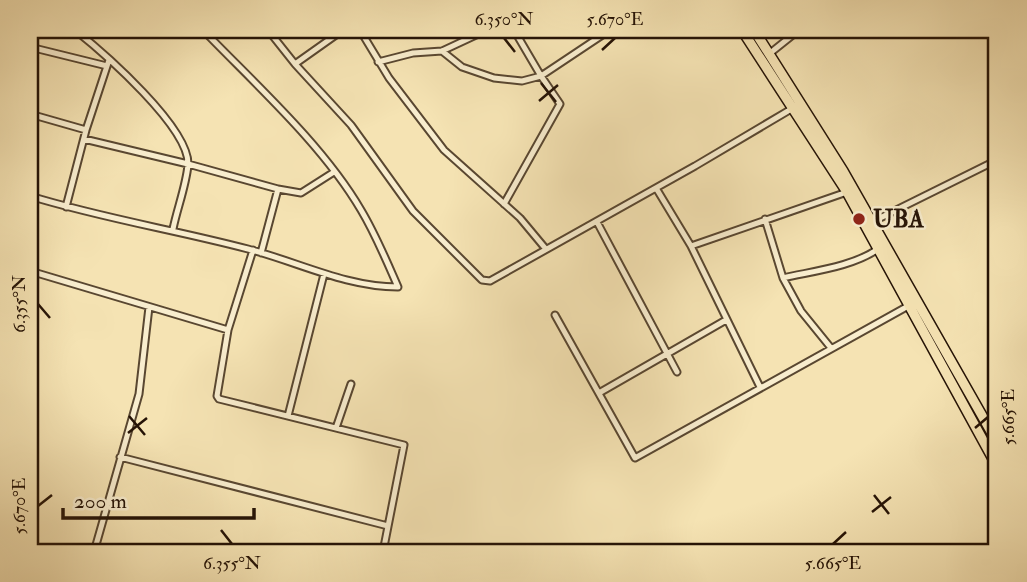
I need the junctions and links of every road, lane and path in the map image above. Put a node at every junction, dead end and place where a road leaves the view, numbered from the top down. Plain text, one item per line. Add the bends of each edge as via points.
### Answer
1 (75, 30) edge
2 (203, 30) edge
3 (268, 30) edge
4 (343, 30) edge
5 (360, 30) edge
6 (487, 30) edge
7 (514, 30) edge
8 (610, 30) edge
9 (742, 30) edge
10 (754, 30) edge
11 (799, 30) edge
12 (30, 47) edge
13 (442, 51) junction
14 (769, 54) junction
15 (378, 62) junction
16 (108, 63) junction
17 (295, 64) junction
18 (541, 76) junction
19 (793, 108) junction
20 (30, 114) edge
21 (86, 130) junction
22 (84, 139) junction
23 (997, 160) edge
24 (188, 164) junction
25 (334, 172) junction
26 (656, 188) junction
27 (278, 189) junction
28 (847, 192) junction
29 (30, 196) edge
30 (504, 204) junction
31 (66, 207) junction
32 (765, 219) junction
33 (597, 222) junction
34 (872, 222) junction
35 (173, 229) junction
36 (691, 246) junction
37 (545, 248) junction
38 (878, 249) junction
39 (253, 250) junction
40 (261, 253) junction
41 (30, 271) edge
42 (324, 274) junction
43 (782, 278) junction
44 (913, 304) junction
45 (149, 307) junction
46 (555, 316) dead end
47 (726, 320) junction
48 (228, 330) junction
49 (831, 348) junction
50 (667, 355) junction
51 (677, 372) dead end
52 (351, 384) dead end
53 (760, 387) junction
54 (599, 393) junction
55 (288, 416) junction
56 (336, 428) junction
57 (997, 442) edge
58 (120, 457) junction
59 (997, 466) edge
60 (388, 526) junction
61 (178, 548) dead end
62 (94, 552) edge
63 (196, 552) edge
64 (383, 552) edge

1 - 16 street
2 - 25 street
3 - 17 street
4 - 17 street
5 - 15 street
6 - 13 street
7 - 18 street
8 - 18 street
9 - 19 highway
10 - 14 highway
11 - 14 street
12 - 16 street
13 - 15 street
13 - 18 street via 462,67 494,78 522,81
14 - 34 highway
15 - 30 street via 444,150
16 - 21 street
16 - 24 street via 121,69 173,127
17 - 37 street via 351,125 413,211 476,276 490,281
18 - 30 street via 560,104
19 - 26 street
19 - 28 highway
20 - 21 street
21 - 22 street
22 - 24 street
22 - 31 street
23 - 34 street
24 - 27 street
24 - 35 street
25 - 27 street via 301,192
25 - 42 street via 361,210 398,287
26 - 33 street
26 - 36 street
27 - 40 street
28 - 32 street
28 - 38 highway
29 - 31 street
30 - 37 street
31 - 35 street
32 - 36 street
32 - 43 street
33 - 37 street
33 - 50 street
34 - 44 highway
35 - 39 street
36 - 47 street
38 - 43 street via 839,265
38 - 44 highway
39 - 40 street
39 - 48 street
40 - 42 street
41 - 45 street
42 - 55 street
43 - 49 street
44 - 49 street
44 - 57 highway
44 - 59 highway
45 - 48 street
45 - 58 street via 139,394
46 - 54 street
47 - 50 street
47 - 53 street
48 - 55 street via 216,396
49 - 53 street
50 - 51 street
50 - 54 street
52 - 56 street
53 - 54 street via 635,458
55 - 56 street
56 - 60 street via 404,445
58 - 60 street
58 - 62 street
60 - 64 street
61 - 63 street

